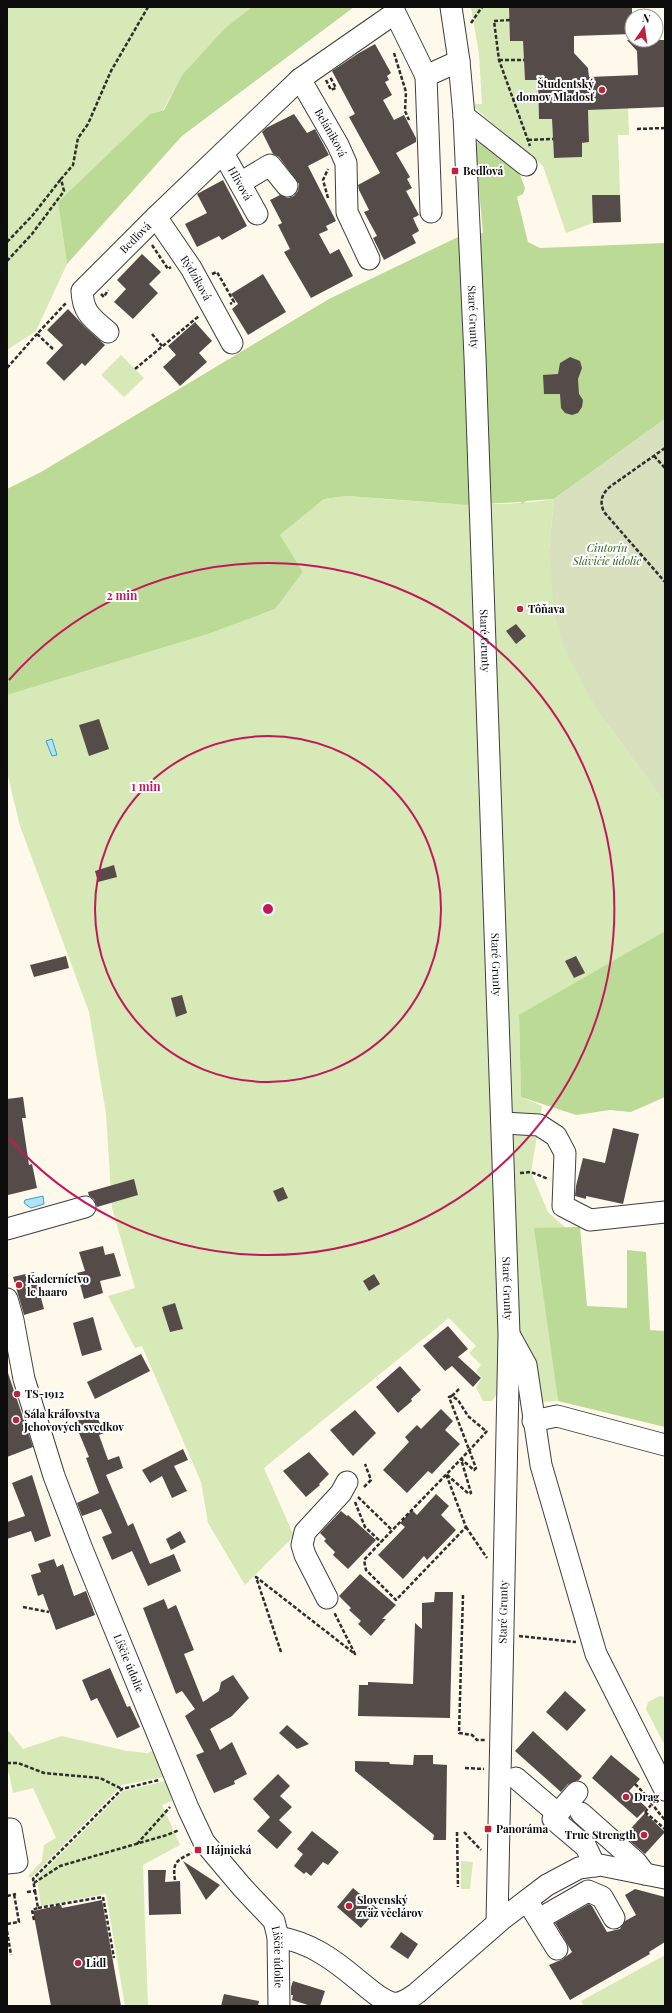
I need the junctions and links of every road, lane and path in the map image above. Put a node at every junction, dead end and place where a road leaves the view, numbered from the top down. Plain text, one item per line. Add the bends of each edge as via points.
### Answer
1 (148, 7) edge
2 (451, 7) edge
3 (482, 7) edge
4 (510, 20) dead end
5 (471, 24) dead end
6 (392, 50) dead end
7 (499, 60) junction
8 (524, 60) dead end
9 (459, 61) junction
10 (329, 75) dead end
11 (426, 76) junction
12 (310, 80) junction
13 (512, 99) junction
14 (539, 100) dead end
15 (464, 116) junction
16 (411, 123) dead end
17 (665, 128) edge
18 (637, 129) dead end
19 (553, 139) dead end
20 (528, 140) junction
21 (223, 153) junction
22 (331, 164) dead end
23 (526, 165) joint
24 (60, 179) junction
25 (240, 183) junction
26 (287, 186) dead end
27 (331, 203) dead end
28 (431, 212) dead end
29 (257, 214) dead end
30 (156, 217) junction
31 (7, 242) edge
32 (369, 259) dead end
33 (7, 261) edge
34 (72, 305) dead end
35 (204, 312) dead end
36 (108, 332) dead end
37 (37, 334) junction
38 (152, 334) dead end
39 (232, 343) dead end
40 (162, 346) junction
41 (53, 348) dead end
42 (7, 368) edge
43 (135, 369) dead end
44 (664, 450) edge
45 (654, 456) junction
46 (665, 468) edge
47 (665, 582) edge
48 (503, 1123) junction
49 (85, 1207) dead end
50 (665, 1212) edge
51 (7, 1229) edge
52 (7, 1299) edge
53 (509, 1334) junction
54 (459, 1389) dead end
55 (452, 1396) junction
56 (534, 1429) junction
57 (487, 1431) junction
58 (492, 1435) dead end
59 (665, 1445) edge
60 (469, 1450) junction
61 (461, 1459) junction
62 (507, 1459) junction
63 (365, 1464) dead end
64 (446, 1474) junction
65 (356, 1485) joint
66 (466, 1527) junction
67 (392, 1530) junction
68 (381, 1542) junction
69 (492, 1564) dead end
70 (463, 1595) dead end
71 (327, 1598) joint
72 (23, 1607) dead end
73 (49, 1612) dead end
74 (503, 1635) junction
75 (593, 1644) junction
76 (281, 1652) dead end
77 (489, 1738) dead end
78 (7, 1763) edge
79 (465, 1768) dead end
80 (480, 1769) dead end
81 (174, 1774) junction
82 (516, 1778) dead end
83 (635, 1784) dead end
84 (122, 1789) junction
85 (665, 1790) edge
86 (577, 1792) dead end
87 (175, 1801) dead end
88 (651, 1805) junction
89 (581, 1813) dead end
90 (558, 1814) junction
91 (662, 1817) junction
92 (665, 1820) edge
93 (657, 1823) junction
94 (8, 1825) edge
95 (185, 1827) dead end
96 (665, 1830) edge
97 (457, 1832) dead end
98 (464, 1832) dead end
99 (137, 1844) junction
100 (476, 1846) dead end
101 (198, 1850) dead end
102 (12, 1862) edge
103 (595, 1866) junction
104 (656, 1879) edge
105 (175, 1880) dead end
106 (34, 1883) junction
107 (458, 1887) dead end
108 (35, 1891) junction
109 (27, 1892) dead end
110 (7, 1896) edge
111 (526, 1901) junction
112 (38, 1908) junction
113 (614, 1918) dead end
114 (539, 1919) junction
115 (34, 1920) dead end
116 (497, 1923) junction
117 (7, 1924) edge
118 (7, 1931) edge
119 (278, 1937) junction
120 (8, 1947) edge
121 (557, 1949) dead end
122 (11, 1954) dead end
123 (114, 1958) dead end
124 (393, 2004) edge
125 (279, 2006) edge

1 - 24 path via 111,71 88,124 78,138 73,166
2 - 9 street, Staré Grunty
3 - 5 path
4 - 7 path via 494,21
6 - 16 path via 406,92 405,111
7 - 8 path
7 - 13 path
9 - 11 street
9 - 15 street, Staré Grunty
10 - 12 path via 336,88 331,90 325,79
11 - 12 street, Bedľová via 395,13
11 - 28 street, Bedľová
12 - 21 street, Bedľová
12 - 32 street, Belániková via 346,163 347,212
13 - 14 path
13 - 20 path
15 - 23 street
15 - 48 street, Staré Grunty
17 - 18 path
19 - 20 path
20 - 23 path via 533,157
21 - 25 street, Hlivová
21 - 30 street, Bedľová
22 - 27 path via 323,180
24 - 31 path via 32,216
24 - 33 path via 64,191 32,234
25 - 26 street via 270,165
25 - 29 street, Hlivová
30 - 36 street, Bedľová via 82,291 83,303 88,314
30 - 39 street, Rýdziková via 191,268
34 - 37 path via 68,301
35 - 40 path
37 - 41 path
37 - 42 path
38 - 40 path
40 - 43 path
44 - 45 path
45 - 46 path
45 - 47 path via 604,492 601,506
48 - 50 street via 539,1125 556,1136 565,1153 563,1206 590,1220
48 - 53 street, Staré Grunty
49 - 51 street
52 - 81 street, Líščie údolie via 24,1379 54,1476
53 - 56 street via 526,1365
53 - 62 street, Staré Grunty
54 - 55 path
55 - 57 path via 458,1400 468,1416
55 - 60 path via 449,1397
56 - 59 street via 557,1416
56 - 62 street
56 - 75 street via 541,1465
57 - 58 path
57 - 60 path
60 - 61 path
60 - 61 path via 476,1468 474,1470
61 - 64 path
61 - 64 path via 471,1493 469,1494
62 - 74 street, Staré Grunty
63 - 65 path via 371,1480
64 - 66 path
64 - 67 path
65 - 71 street via 341,1493 306,1532 302,1545
66 - 68 path via 396,1600 366,1570 364,1560
66 - 69 path
67 - 68 path
67 - 68 path via 357,1496 354,1499 365,1527
70 - 77 path via 460,1732 477,1740
71 - 76 path via 355,1654 256,1577
72 - 73 path
74 - 75 path
74 - 116 street, Staré Grunty
75 - 85 street
78 - 84 path via 18,1763 44,1773 100,1778
79 - 80 path
81 - 84 path
81 - 119 street, Líščie údolie via 204,1842 274,1921
82 - 90 street
83 - 88 path via 650,1800
84 - 106 path via 46,1865 34,1879
86 - 90 street
87 - 99 path
88 - 91 path
88 - 93 path via 645,1811
89 - 104 street
90 - 103 street via 553,1819 586,1847
91 - 92 path
91 - 93 path
93 - 96 path
94 - 102 street
95 - 99 path
97 - 107 path
98 - 100 path
99 - 106 path via 60,1866
101 - 105 path via 179,1859 173,1870
103 - 104 street
103 - 111 street via 579,1868 547,1885
106 - 108 path
108 - 109 path
108 - 112 path
110 - 117 path via 15,1894 20,1922
111 - 114 street
111 - 116 street
112 - 115 path via 32,1910
112 - 123 path via 103,1897
113 - 114 street via 602,1897 588,1891
114 - 121 street
116 - 124 street via 417,1993 406,2001
118 - 120 path
119 - 124 street via 292,1939 331,1958 377,1996
119 - 125 street, Líščie údolie
120 - 122 path

